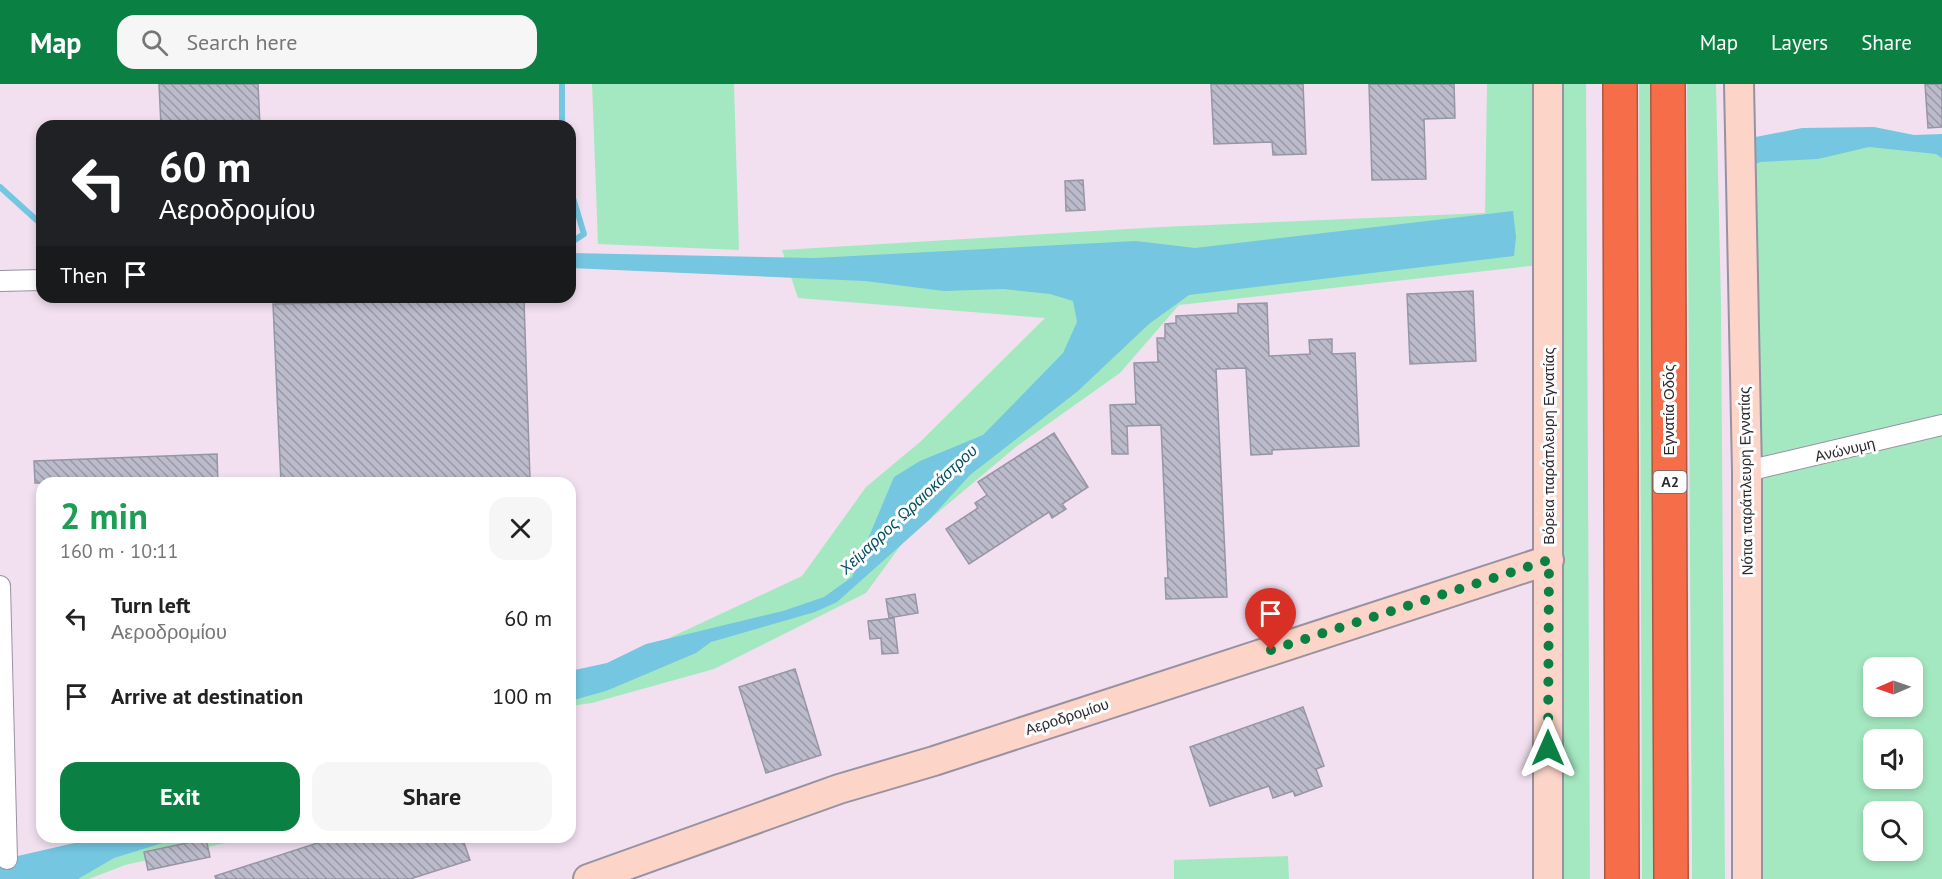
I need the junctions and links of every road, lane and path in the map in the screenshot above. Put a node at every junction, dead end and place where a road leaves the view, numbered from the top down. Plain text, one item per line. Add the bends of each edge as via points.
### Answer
1 (1548, 84) edge
2 (1620, 84) edge
3 (1668, 84) edge
4 (1739, 84) edge
5 (36, 280) edge
6 (0, 281) edge
7 (1942, 425) edge
8 (1747, 471) junction
9 (1549, 560) junction
10 (0, 585) edge
11 (7, 859) dead end
12 (588, 879) edge
13 (1548, 879) edge
14 (1622, 879) edge
15 (1671, 879) edge
16 (1747, 879) edge

1 - 9 street, Βόρεια παράπλευρη Εγνατίας
2 - 14 highway
3 - 15 highway, Εγνατία Οδός / Α2
4 - 8 street, Νότια παράπλευρη Εγνατίας
5 - 6 street
7 - 8 street, Ανώνυμη
8 - 16 street, Νότια παράπλευρη Εγνατίας
9 - 12 street, Αεροδρομίου via 839,789
9 - 13 street, Βόρεια παράπλευρη Εγνατίας
10 - 11 street

